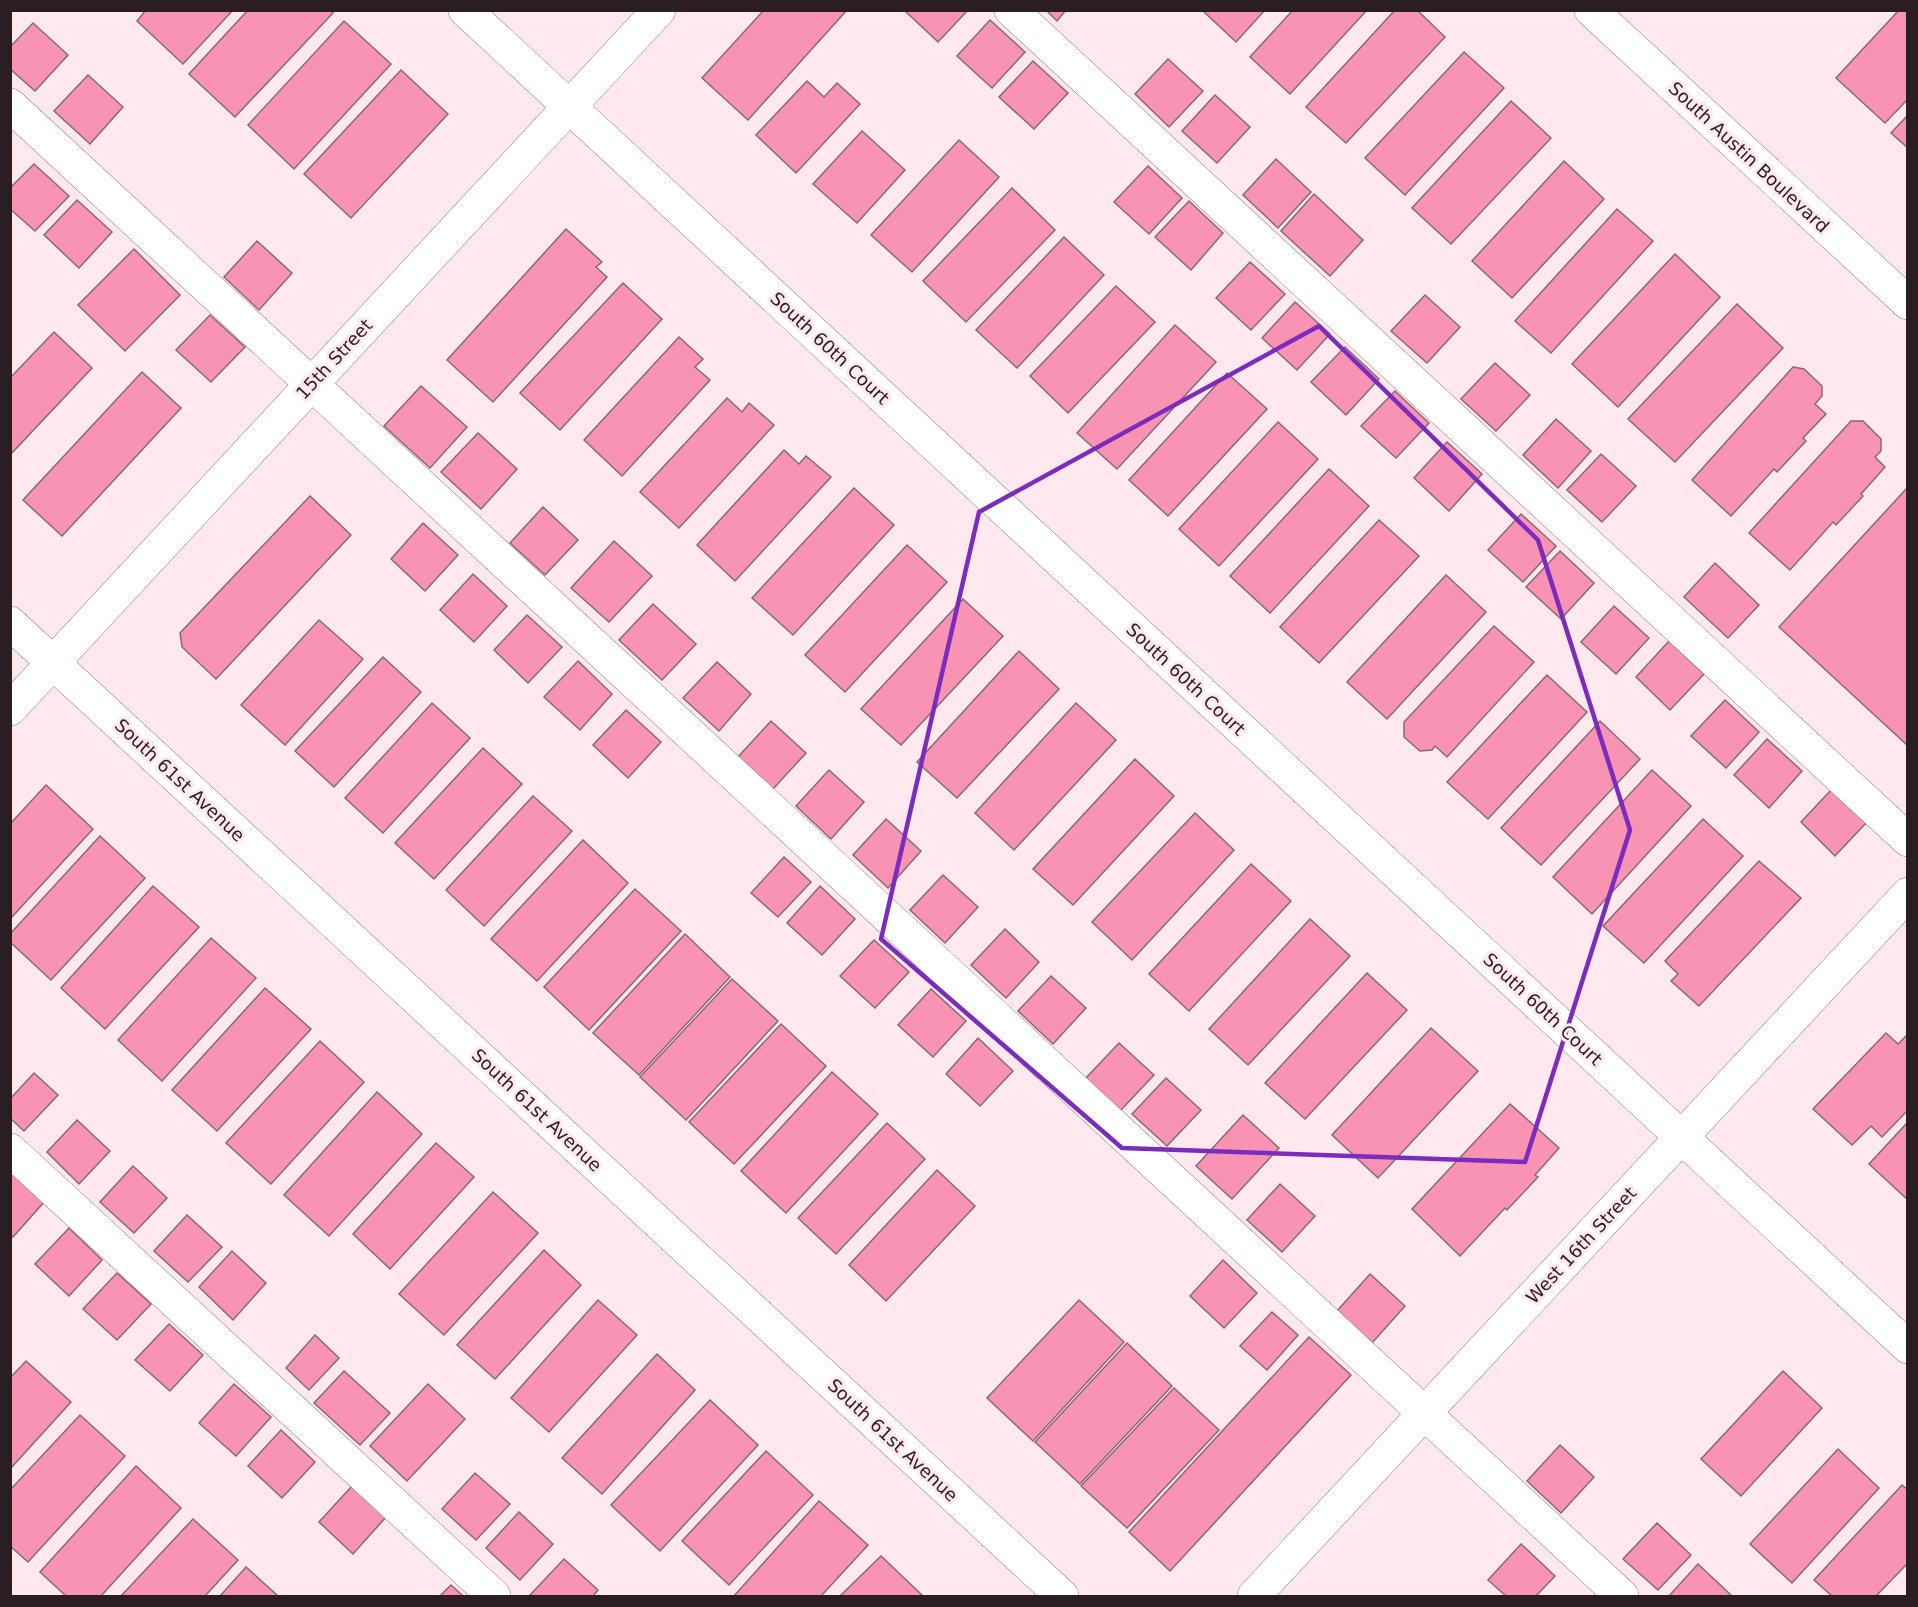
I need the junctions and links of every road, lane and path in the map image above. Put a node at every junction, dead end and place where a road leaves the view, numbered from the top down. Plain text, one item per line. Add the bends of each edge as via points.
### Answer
1 (465, 10) edge
2 (659, 10) edge
3 (1011, 10) edge
4 (1591, 10) edge
5 (10, 105) edge
6 (569, 106) junction
7 (1908, 303) edge
8 (312, 383) junction
9 (10, 623) edge
10 (53, 662) junction
11 (10, 708) edge
12 (1908, 840) edge
13 (1908, 894) edge
14 (1681, 1137) junction
15 (10, 1150) edge
16 (1908, 1347) edge
17 (1425, 1414) junction
18 (494, 1596) edge
19 (1062, 1596) edge
20 (1254, 1596) edge
21 (1622, 1596) edge

1 - 6 street, South 60th Court
2 - 6 street, 15th Street
3 - 12 street
4 - 7 street, South Austin Boulevard
5 - 8 street
6 - 8 street, 15th Street
6 - 14 street, South 60th Court
8 - 10 street, 15th Street
8 - 17 street
9 - 10 street, South 61st Avenue
10 - 11 street, 15th Street
10 - 19 street, South 61st Avenue
13 - 14 street, West 16th Street
14 - 16 street, South 60th Court
14 - 17 street, West 16th Street
15 - 18 street
17 - 20 street, West 16th Street
17 - 21 street

